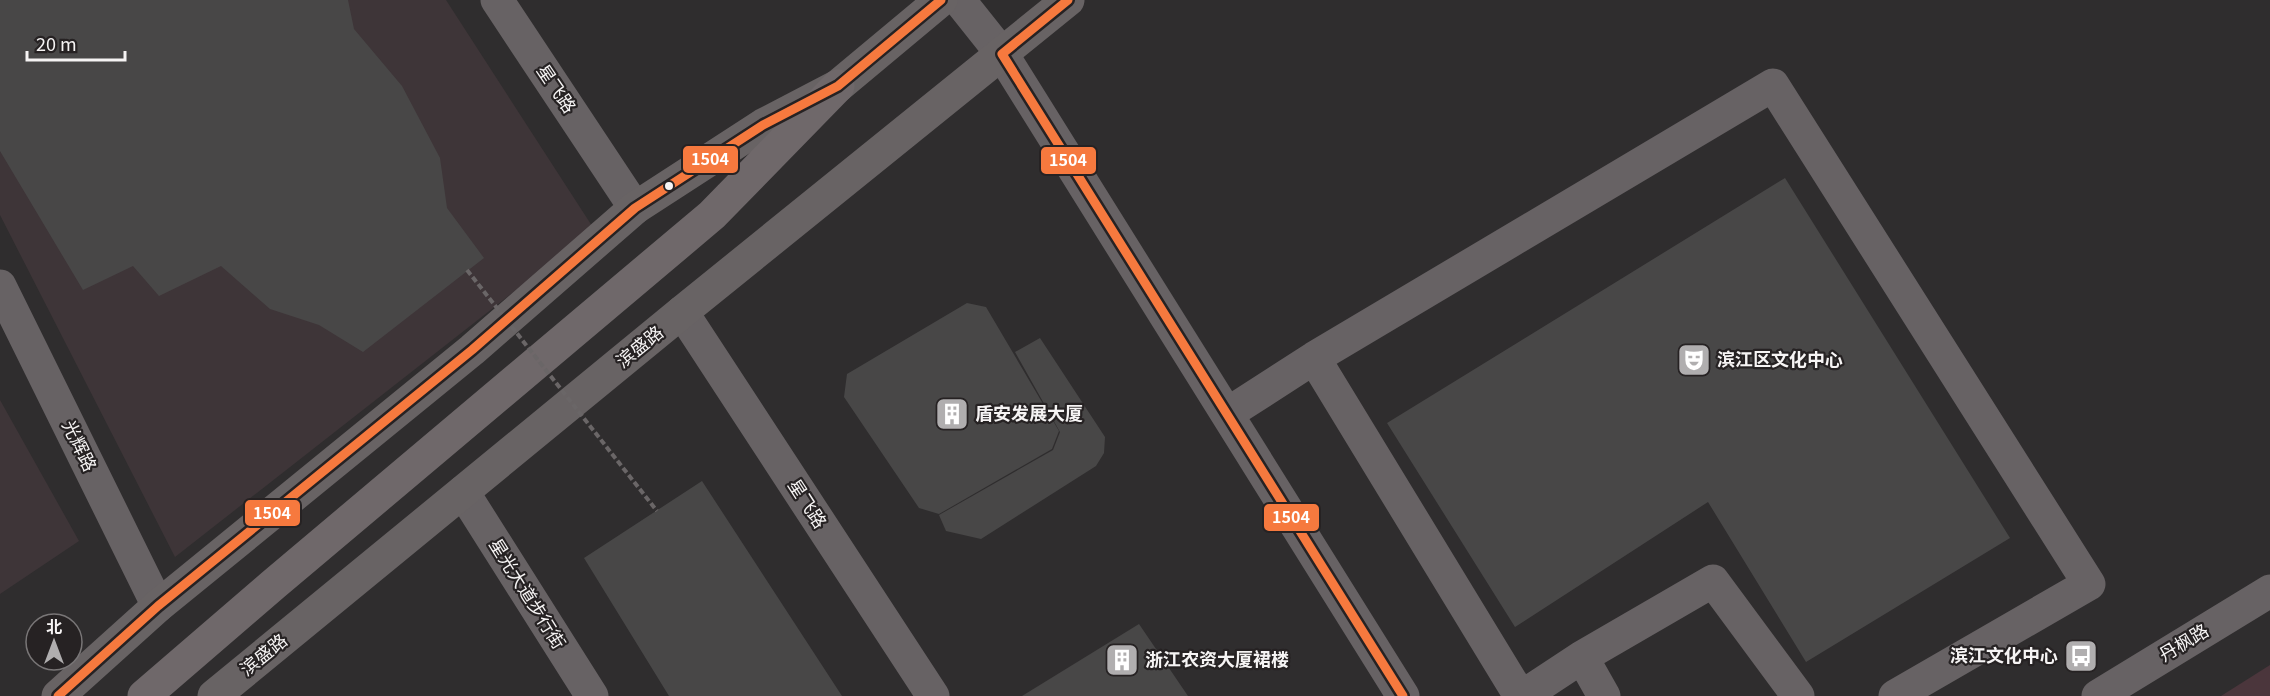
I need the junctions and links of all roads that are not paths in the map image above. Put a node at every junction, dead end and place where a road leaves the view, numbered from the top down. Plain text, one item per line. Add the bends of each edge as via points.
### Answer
1 (497, 0) edge
2 (941, 0) edge
3 (959, 0) edge
4 (1068, 0) edge
5 (1002, 54) junction
6 (838, 86) junction
7 (635, 208) junction
8 (0, 286) edge
9 (682, 312) junction
10 (1314, 358) junction
11 (1227, 414) junction
12 (463, 492) junction
13 (2270, 591) edge
14 (158, 606) junction
15 (1582, 657) junction
16 (58, 696) edge
17 (144, 696) edge
18 (214, 696) edge
19 (592, 696) edge
20 (933, 696) edge
21 (1403, 696) edge
22 (1522, 696) edge
23 (1604, 696) edge
24 (1798, 696) edge
25 (1895, 696) edge
26 (2098, 696) edge

1 - 7 street, 星飞路
2 - 6 main road
3 - 5 street
4 - 5 main road, 滨盛路
5 - 9 main road, 滨盛路
5 - 11 street
6 - 7 main road via 763,125
6 - 17 highway via 712,215
7 - 14 main road via 472,350
8 - 14 street, 光辉路
9 - 12 main road, 滨盛路
9 - 20 street, 星飞路
10 - 11 street
10 - 22 street
10 - 25 street via 1773,85 2089,584
11 - 21 street
12 - 18 main road, 滨盛路
12 - 19 street, 星光大道步行街
13 - 26 street, 丹枫路
14 - 16 main road
15 - 22 street
15 - 23 street
15 - 24 street via 1713,581

